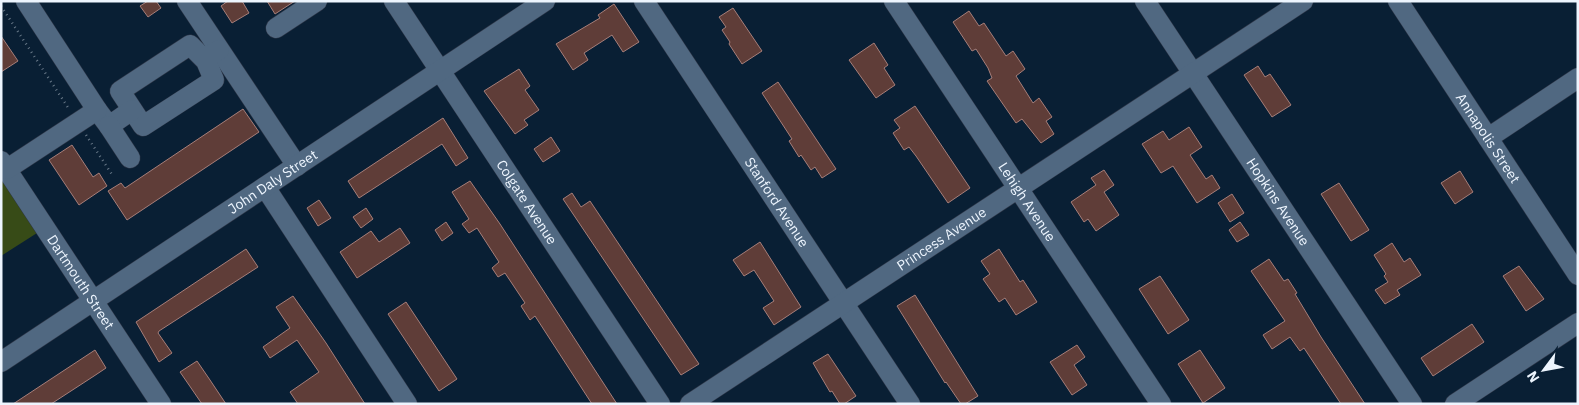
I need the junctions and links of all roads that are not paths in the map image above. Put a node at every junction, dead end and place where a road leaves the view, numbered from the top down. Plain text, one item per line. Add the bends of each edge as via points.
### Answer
1 (26, 1) edge
2 (186, 1) edge
3 (317, 1) edge
4 (394, 1) edge
5 (545, 1) edge
6 (644, 1) edge
7 (894, 1) edge
8 (1145, 1) edge
9 (1303, 1) edge
10 (1398, 1) edge
11 (276, 28) dead end
12 (212, 55) junction
13 (440, 71) junction
14 (1193, 74) junction
15 (1578, 78) edge
16 (132, 110) junction
17 (103, 118) junction
18 (1488, 138) junction
19 (130, 158) dead end
20 (4, 165) edge
21 (297, 166) junction
22 (265, 187) junction
23 (1018, 188) junction
24 (1578, 275) edge
25 (93, 301) junction
26 (844, 304) junction
27 (1578, 323) edge
28 (1, 362) edge
29 (161, 404) edge
30 (408, 404) edge
31 (660, 404) edge
32 (690, 404) edge
33 (910, 404) edge
34 (1161, 404) edge
35 (1412, 404) edge
36 (1455, 404) edge

1 - 17 street
2 - 12 street
3 - 11 street
4 - 13 street, Colgate Avenue
5 - 13 street, John Daly Street
6 - 26 street, Stanford Avenue
7 - 23 street, Lehigh Avenue
8 - 14 street, Hopkins Avenue
9 - 14 street, Princess Avenue
10 - 18 street, Annapolis Street
12 - 16 street via 214,80 143,126
12 - 16 street via 190,45 120,91
12 - 21 street
13 - 21 street, John Daly Street
13 - 31 street, Colgate Avenue
14 - 23 street, Princess Avenue
14 - 35 street, Hopkins Avenue
15 - 18 street
16 - 17 street
17 - 19 street
17 - 20 street
18 - 24 street, Annapolis Street
20 - 25 street, Dartmouth Street
21 - 22 street, John Daly Street
22 - 25 street, John Daly Street
22 - 30 street
23 - 26 street, Princess Avenue
23 - 34 street, Lehigh Avenue
25 - 28 street, John Daly Street
25 - 29 street, Dartmouth Street
26 - 32 street, Princess Avenue
26 - 33 street, Stanford Avenue
27 - 36 street

